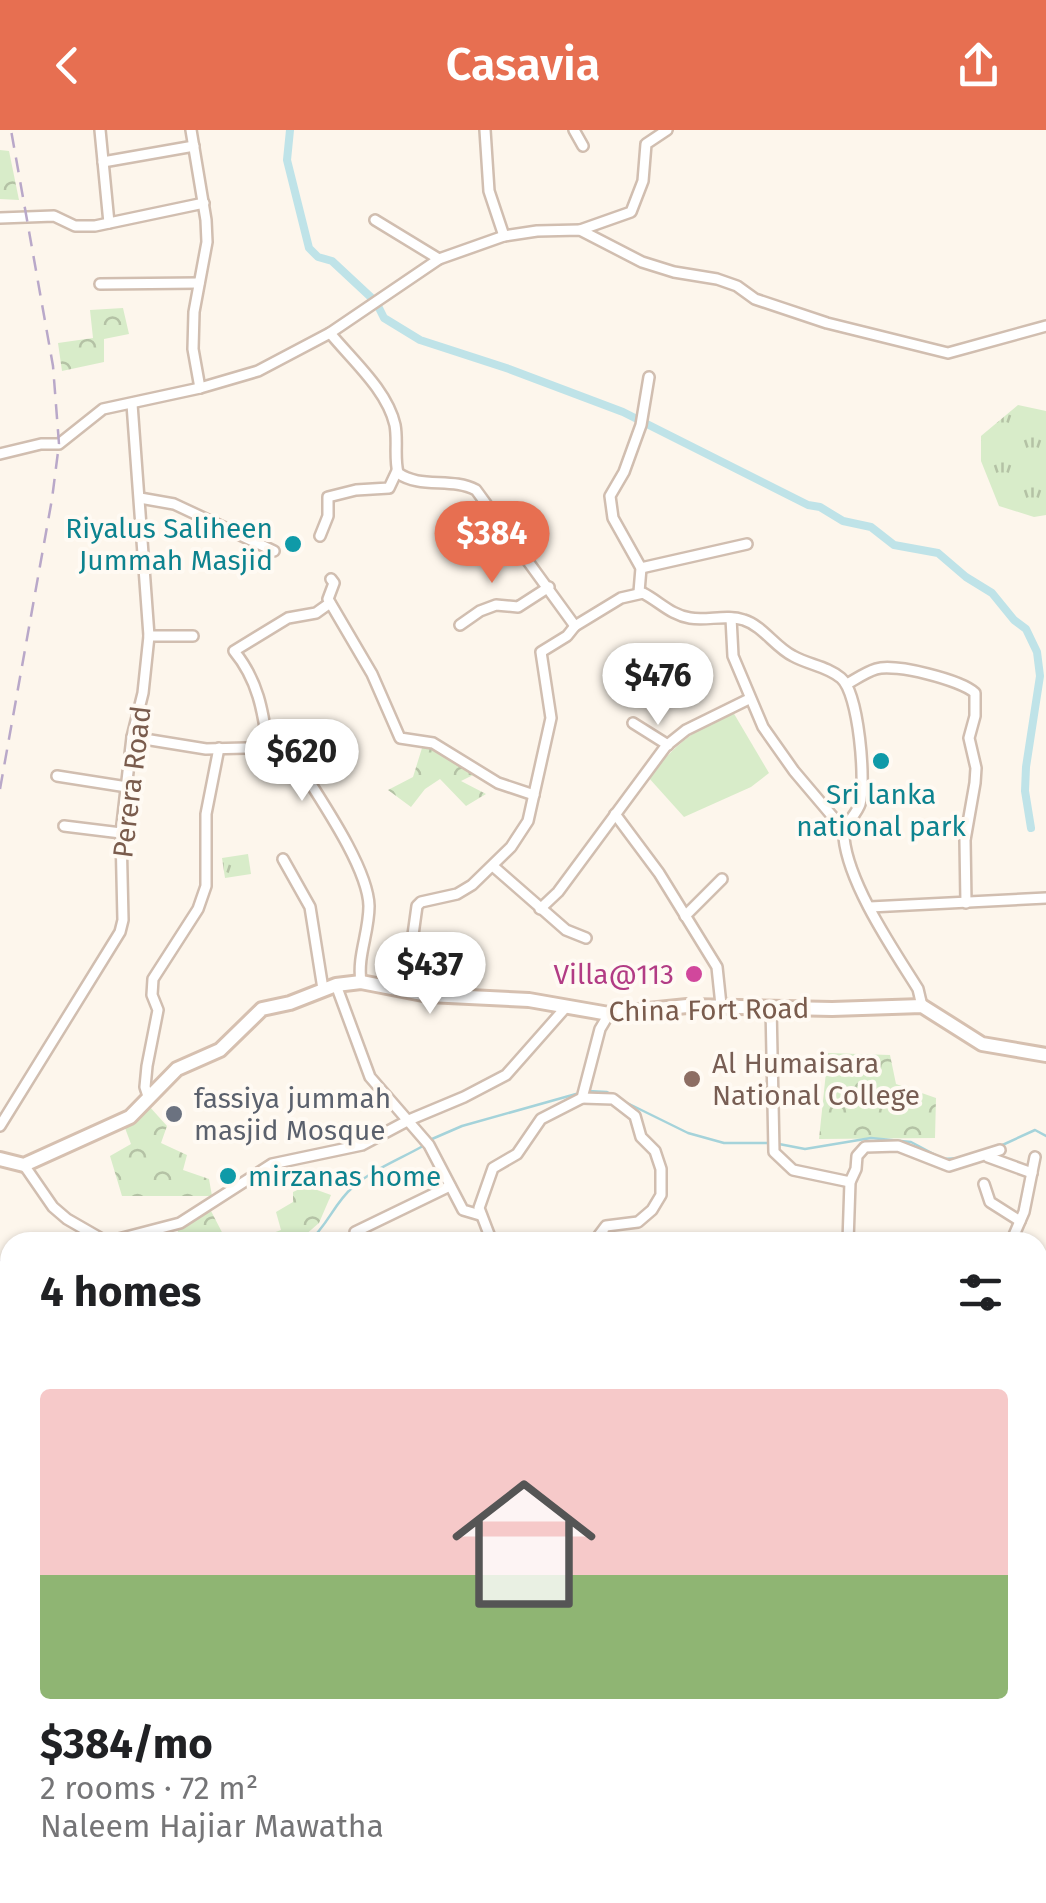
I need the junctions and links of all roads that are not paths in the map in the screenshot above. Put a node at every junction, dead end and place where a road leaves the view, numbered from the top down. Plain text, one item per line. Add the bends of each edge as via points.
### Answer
1 (100, 130) edge
2 (191, 130) edge
3 (485, 130) edge
4 (574, 130) edge
5 (667, 130) edge
6 (194, 146) junction
7 (583, 146) dead end
8 (103, 162) junction
9 (204, 203) junction
10 (0, 218) edge
11 (375, 220) dead end
12 (109, 223) junction
13 (580, 230) junction
14 (504, 236) junction
15 (439, 259) junction
16 (199, 282) junction
17 (100, 284) dead end
18 (1046, 326) edge
19 (330, 334) junction
20 (649, 377) dead end
21 (200, 388) junction
22 (132, 404) junction
23 (0, 454) edge
24 (397, 471) junction
25 (140, 498) junction
26 (320, 536) dead end
27 (747, 544) dead end
28 (274, 550) dead end
29 (640, 568) junction
30 (331, 579) dead end
31 (548, 587) junction
32 (640, 592) junction
33 (330, 604) junction
34 (731, 618) junction
35 (460, 625) dead end
36 (575, 626) junction
37 (149, 636) junction
38 (193, 636) dead end
39 (847, 684) junction
40 (750, 699) junction
41 (633, 722) dead end
42 (132, 737) junction
43 (668, 745) junction
44 (268, 747) junction
45 (219, 748) junction
46 (58, 776) dead end
47 (127, 788) junction
48 (534, 796) junction
49 (615, 814) junction
50 (64, 826) dead end
51 (844, 830) junction
52 (121, 832) junction
53 (283, 859) dead end
54 (494, 867) junction
55 (722, 878) dead end
56 (1046, 898) edge
57 (966, 902) junction
58 (870, 907) junction
59 (540, 909) junction
60 (685, 916) junction
61 (586, 938) dead end
62 (362, 982) junction
63 (330, 987) junction
64 (392, 989) junction
65 (720, 1005) junction
66 (567, 1006) junction
67 (772, 1006) junction
68 (922, 1006) junction
69 (609, 1014) junction
70 (1046, 1055) edge
71 (582, 1098) junction
72 (150, 1099) junction
73 (409, 1120) junction
74 (0, 1126) edge
75 (1000, 1150) dead end
76 (986, 1156) junction
77 (1035, 1157) dead end
78 (0, 1159) edge
79 (24, 1165) junction
80 (1032, 1173) junction
81 (850, 1182) junction
82 (984, 1184) dead end
83 (450, 1186) junction
84 (480, 1215) junction
85 (1020, 1222) junction
86 (89, 1232) edge
87 (145, 1232) edge
88 (355, 1232) dead end
89 (488, 1232) edge
90 (602, 1232) edge
91 (848, 1232) edge
92 (1016, 1232) edge

1 - 8 street
2 - 6 street
3 - 14 street via 489,191
4 - 7 street
5 - 13 street via 646,144 632,212
6 - 8 street
6 - 9 street
8 - 12 street
9 - 12 street
9 - 16 street via 207,242
10 - 12 street
11 - 15 street
13 - 14 street
13 - 18 street via 642,262 948,353
14 - 15 street
15 - 19 street
16 - 17 street
16 - 21 street via 193,348
19 - 21 street via 258,371
19 - 24 street via 390,411
20 - 29 street via 642,422 610,496 613,518
21 - 22 street
22 - 23 street via 103,410 58,444
22 - 25 street, Perera Road
24 - 26 street via 388,488 328,498
24 - 31 street via 406,479 476,490
25 - 28 street via 174,504
25 - 37 street, Perera Road
27 - 29 street
29 - 32 street
30 - 33 street
31 - 35 street via 518,606 480,611
31 - 36 street
32 - 34 street via 679,615
32 - 36 street
33 - 44 street via 300,620 288,618 234,651 261,699
33 - 48 street via 400,738 433,742 498,783
34 - 39 street
34 - 40 street via 733,656
36 - 48 street via 541,652 552,718
37 - 38 street
37 - 42 street, Perera Road
39 - 51 street via 861,794
39 - 57 street via 878,668 914,671 975,693
40 - 43 street
40 - 51 street via 779,752
41 - 43 street
42 - 45 street
42 - 47 street, Perera Road
43 - 49 street
44 - 45 street
44 - 62 street via 292,754 354,861 368,906
45 - 72 street via 206,814 206,886 153,979 158,1010 146,1076
46 - 47 street
47 - 52 street, Perera Road
48 - 54 street via 528,821
49 - 59 street
49 - 60 street
50 - 52 street
51 - 58 street
52 - 74 street, Perera Road via 120,932
53 - 63 street via 310,907
54 - 59 street
54 - 64 street via 457,894 417,906 412,942
55 - 60 street
56 - 57 street
57 - 58 street
58 - 68 street
59 - 61 street
60 - 65 street via 718,967
62 - 63 street, China Fort Road
62 - 64 street, China Fort Road
63 - 72 street, China Fort Road via 262,1008 220,1050 178,1069
63 - 73 street via 370,1077
64 - 66 street, China Fort Road
65 - 67 street, China Fort Road
65 - 69 street, China Fort Road
66 - 69 street, China Fort Road
66 - 73 street via 506,1074
67 - 68 street, China Fort Road
67 - 81 street via 774,1152 792,1170
68 - 70 street via 982,1044
69 - 71 street
71 - 84 street via 540,1119 517,1154 494,1168
71 - 90 street via 613,1099 635,1116 664,1184 658,1203 638,1222
72 - 79 street, China Fort Road via 130,1117
73 - 83 street
73 - 87 street via 362,1146 272,1164 180,1223
75 - 76 street
76 - 80 street
76 - 81 street via 949,1166 898,1146 865,1147
77 - 80 street
78 - 79 street
79 - 86 street via 53,1207
80 - 85 street
81 - 91 street
82 - 85 street via 990,1202
83 - 84 street via 463,1210
83 - 88 street
84 - 89 street
85 - 92 street

